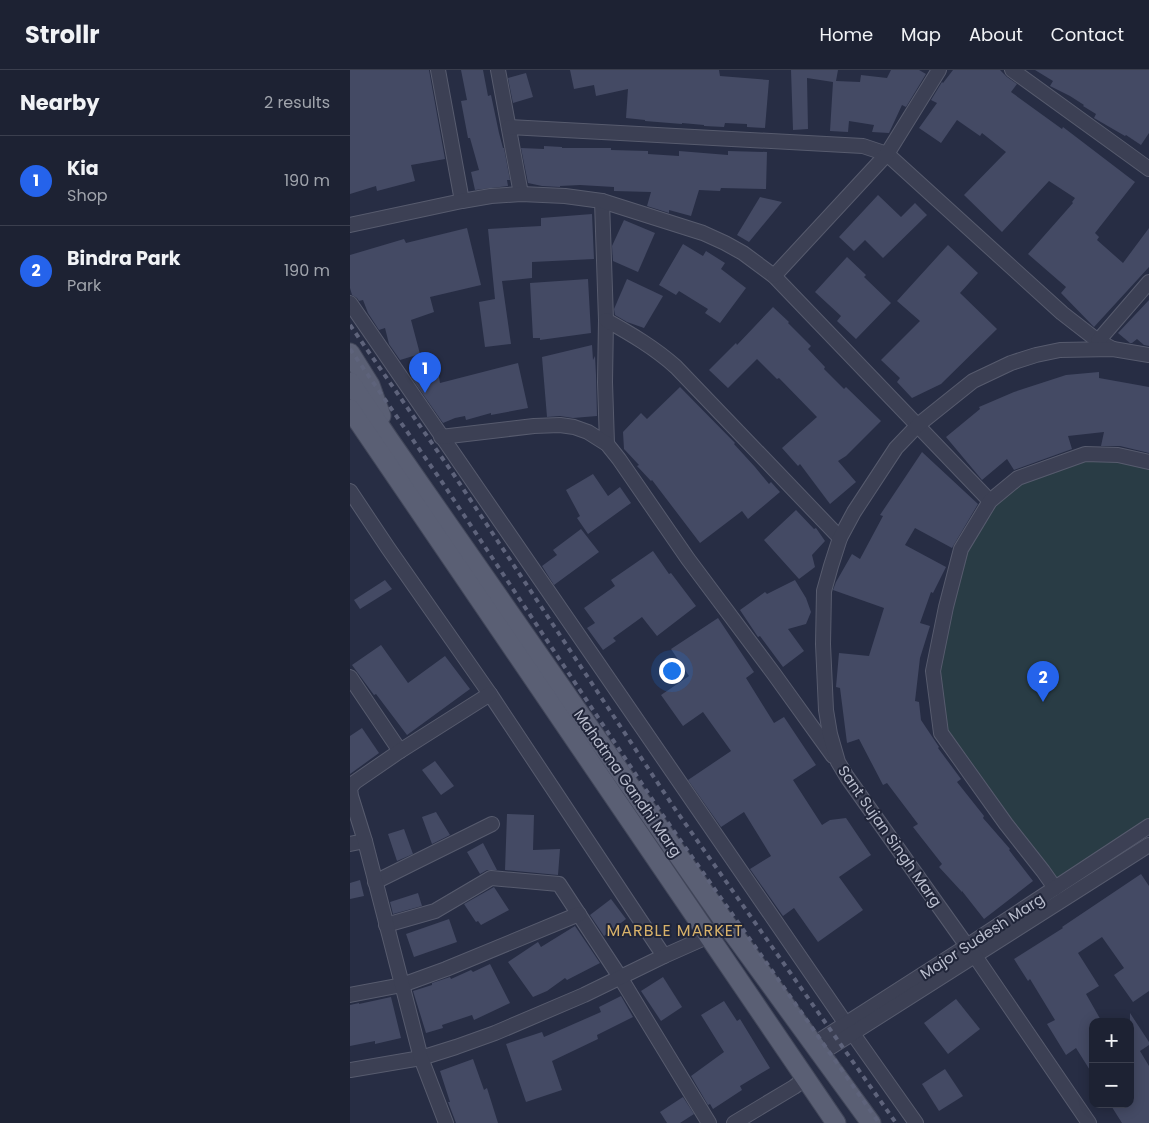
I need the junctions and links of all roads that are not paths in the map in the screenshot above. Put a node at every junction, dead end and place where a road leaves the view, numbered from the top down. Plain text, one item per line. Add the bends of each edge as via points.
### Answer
1 (438, 70) edge
2 (498, 70) edge
3 (939, 70) edge
4 (1012, 70) edge
5 (509, 127) junction
6 (887, 154) junction
7 (1149, 169) edge
8 (521, 194) junction
9 (462, 201) junction
10 (602, 202) junction
11 (350, 225) edge
12 (774, 276) junction
13 (1149, 282) edge
14 (350, 303) edge
15 (606, 320) junction
16 (1098, 341) junction
17 (1113, 349) junction
18 (350, 353) edge
19 (1149, 355) edge
20 (350, 382) edge
21 (350, 409) edge
22 (918, 425) junction
23 (350, 429) edge
24 (441, 436) junction
25 (390, 441) junction
26 (607, 444) junction
27 (1149, 462) edge
28 (386, 463) junction
29 (350, 491) edge
30 (990, 501) junction
31 (840, 538) junction
32 (350, 677) edge
33 (490, 694) junction
34 (400, 751) junction
35 (838, 762) junction
36 (492, 824) dead end
37 (1149, 826) edge
38 (364, 841) junction
39 (350, 844) edge
40 (1147, 850) edge
41 (375, 882) junction
42 (1055, 888) junction
43 (579, 914) junction
44 (386, 925) junction
45 (709, 936) junction
46 (971, 951) junction
47 (664, 956) junction
48 (620, 978) junction
49 (402, 985) junction
50 (350, 995) edge
51 (849, 1028) junction
52 (817, 1049) junction
53 (420, 1058) junction
54 (350, 1070) edge
55 (806, 1078) junction
56 (446, 1123) edge
57 (709, 1123) edge
58 (734, 1123) edge
59 (836, 1123) edge
60 (871, 1123) edge
61 (916, 1123) edge
62 (1089, 1123) edge

1 - 9 street
2 - 5 street
3 - 6 street
4 - 7 street
5 - 6 street via 863,146
5 - 8 street
6 - 12 street
6 - 16 street
8 - 9 street
8 - 10 street
9 - 11 street
10 - 12 street via 703,233 743,253
10 - 15 street
12 - 22 street
13 - 16 street
14 - 24 street
15 - 26 street
15 - 31 street via 662,354 676,367
16 - 17 street
17 - 19 street, Sant Sujan Singh Marg
17 - 22 street, Sant Sujan Singh Marg via 1060,350 1011,363 973,382
18 - 25 main road, Mahatma Gandhi Marg via 370,385
20 - 25 main road, Mahatma Gandhi Marg
21 - 28 main road, Mahatma Gandhi Marg
22 - 30 street
22 - 31 street, Sant Sujan Singh Marg via 896,448
23 - 28 main road, Mahatma Gandhi Marg
24 - 26 street via 560,425 588,432
24 - 51 street
25 - 52 main road, Mahatma Gandhi Marg via 724,921
26 - 35 street
27 - 30 street via 1118,455 1085,454 1018,478
28 - 45 main road, Mahatma Gandhi Marg
29 - 33 street
30 - 42 street via 961,549 944,616 933,671 941,733
31 - 35 street, Sant Sujan Singh Marg via 824,591 823,644 826,710
32 - 34 street
33 - 34 street
33 - 47 street
34 - 38 street via 350,788
35 - 46 street, Sant Sujan Singh Marg
36 - 41 street
37 - 42 street, Major Sudesh Marg
38 - 39 street
38 - 41 street
40 - 46 street, Major Sudesh Marg
41 - 44 street
42 - 46 street, Major Sudesh Marg
43 - 44 street via 559,884 491,878 435,911
43 - 48 street
43 - 49 street
44 - 49 street
45 - 47 street
45 - 55 main road, Mahatma Gandhi Marg
46 - 51 street, Major Sudesh Marg
46 - 62 street, Sant Sujan Singh Marg
47 - 48 street
48 - 53 street via 495,1033
48 - 57 street
49 - 50 street
49 - 53 street
51 - 52 street, Major Sudesh Marg
51 - 61 street
52 - 60 main road, Mahatma Gandhi Marg
53 - 54 street
53 - 56 street
55 - 58 street
55 - 59 main road, Mahatma Gandhi Marg

